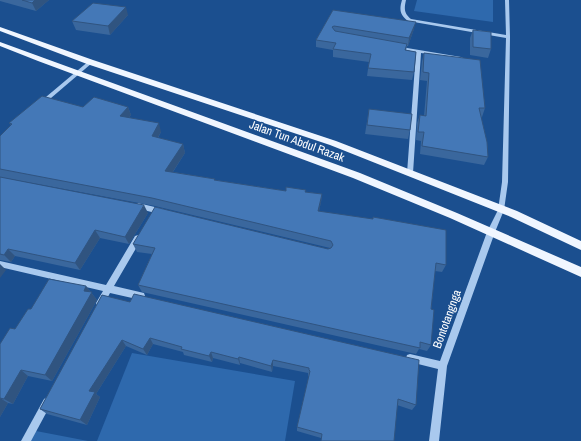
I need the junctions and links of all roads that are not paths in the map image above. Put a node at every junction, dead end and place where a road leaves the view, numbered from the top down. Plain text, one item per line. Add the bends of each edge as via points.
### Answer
1 (404, 0) edge
2 (507, 0) edge
3 (0, 29) edge
4 (508, 37) junction
5 (0, 44) edge
6 (389, 45) edge
7 (420, 50) junction
8 (465, 58) edge
9 (90, 62) junction
10 (77, 74) junction
11 (35, 109) edge
12 (410, 173) junction
13 (132, 205) edge
14 (501, 210) junction
15 (170, 214) edge
16 (143, 230) edge
17 (491, 232) junction
18 (581, 246) edge
19 (0, 264) edge
20 (581, 272) edge
21 (108, 289) junction
22 (147, 298) edge
23 (97, 309) edge
24 (404, 357) edge
25 (443, 366) junction
26 (52, 392) edge
27 (26, 441) edge
28 (434, 441) edge

1 - 4 street via 402,13 410,20
2 - 4 street, Bontotangnga
3 - 9 main road, Jalan Tun Abdul Razak
4 - 14 street, Bontotangnga via 505,182
5 - 10 main road, Jalan Tun Abdul Razak
6 - 7 street
7 - 8 street
7 - 12 street
9 - 10 street
9 - 12 main road, Jalan Tun Abdul Razak via 334,143
10 - 11 street
10 - 17 main road, Jalan Tun Abdul Razak via 324,163
12 - 14 main road, Jalan Tun Abdul Razak
13 - 15 street via 153,213
14 - 17 street, Bontotangnga
14 - 18 main road, Jalan Tun Abdul Razak
16 - 21 street
17 - 20 main road, Jalan Tun Abdul Razak
17 - 25 street, Bontotangnga
19 - 21 street
21 - 22 street
21 - 23 street
24 - 25 street
25 - 28 street, Bontotangnga
26 - 27 street

